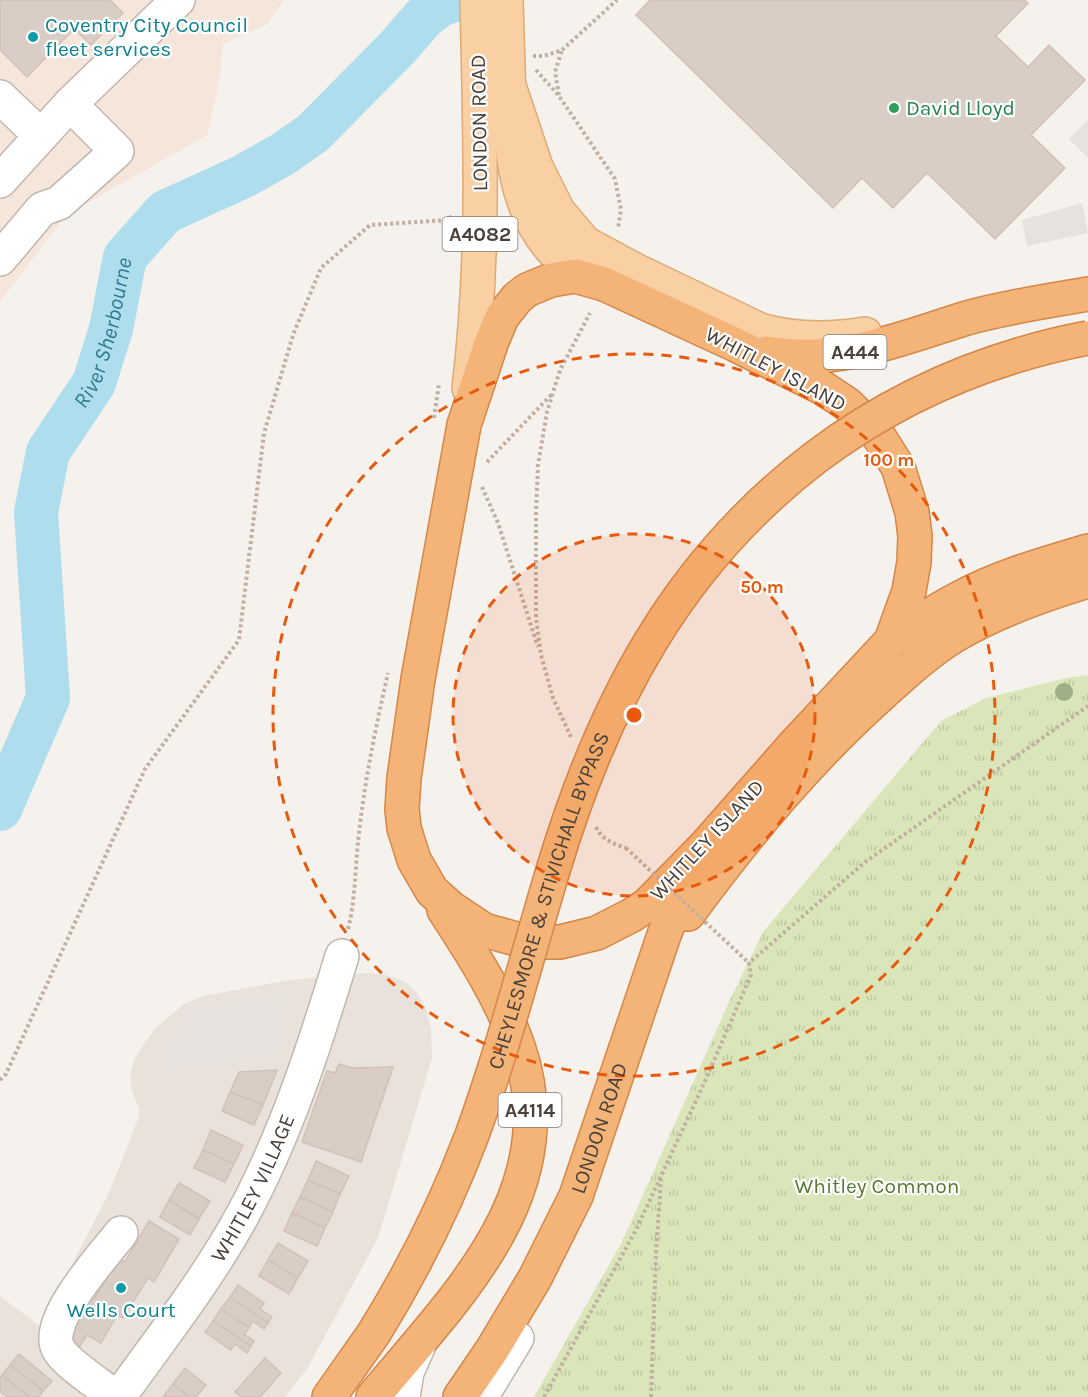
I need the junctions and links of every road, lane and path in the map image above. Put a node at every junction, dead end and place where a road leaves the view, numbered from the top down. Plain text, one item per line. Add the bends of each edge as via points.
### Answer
1 (178, 0) edge
2 (477, 0) edge
3 (506, 0) edge
4 (617, 0) edge
5 (503, 47) junction
6 (562, 50) junction
7 (509, 86) junction
8 (0, 97) edge
9 (70, 104) junction
10 (41, 136) junction
11 (0, 181) edge
12 (456, 213) dead end
13 (617, 235) dead end
14 (0, 259) edge
15 (604, 284) junction
16 (1088, 294) edge
17 (590, 313) dead end
18 (969, 317) junction
19 (1088, 338) edge
20 (736, 345) junction
21 (553, 393) junction
22 (464, 426) junction
23 (481, 468) dead end
24 (478, 479) dead end
25 (1088, 551) edge
26 (1088, 566) edge
27 (1088, 581) edge
28 (1038, 596) junction
29 (891, 641) junction
30 (541, 655) junction
31 (1088, 706) edge
32 (573, 744) dead end
33 (593, 821) dead end
34 (706, 844) junction
35 (432, 891) junction
36 (664, 935) junction
37 (342, 956) dead end
38 (749, 963) junction
39 (0, 1080) edge
40 (662, 1174) junction
41 (576, 1196) junction
42 (121, 1233) dead end
43 (432, 1325) junction
44 (117, 1397) edge
45 (328, 1397) edge
46 (373, 1397) edge
47 (403, 1397) edge
48 (460, 1397) edge
49 (481, 1397) edge
50 (544, 1397) edge
51 (651, 1397) edge

1 - 9 street
2 - 5 main road, LONDON ROAD / A4082
3 - 5 main road, LONDON ROAD / A4082
4 - 6 path
5 - 6 path via 544,56
5 - 7 main road, LONDON ROAD / A4082
5 - 22 main road, LONDON ROAD / A4082 via 480,216 476,327
6 - 13 path via 555,72 559,96 615,178 621,210
7 - 15 main road, LONDON ROAD / A4082 via 511,144 517,185 526,210 555,253
7 - 18 main road via 536,167 558,211 585,243 637,271 748,324 791,337 844,338
8 - 10 street
9 - 10 street
9 - 14 street via 117,151 59,203 42,209
10 - 11 street
12 - 39 path via 447,220 370,225 321,268 293,335 264,433 239,640 145,769
15 - 20 highway, WHITLEY ISLAND
15 - 22 highway, WHITLEY ISLAND via 566,277 540,284 508,307 497,327
16 - 18 highway, A444
17 - 21 path via 560,369
18 - 20 highway, A444 via 869,348 828,355 773,354
19 - 45 highway, CHEYLESMORE & STIVICHALL BYPASS / A4114, bridge via 1009,357 921,392 877,416 791,476 753,510 684,588 631,675 571,815 504,1037 449,1193 411,1272
20 - 29 highway, WHITLEY ISLAND via 847,404 876,432 898,467 912,512 914,562 909,591
21 - 23 path
21 - 30 path via 538,465 536,618
22 - 35 highway, WHITLEY ISLAND via 404,778 402,809 408,845
24 - 30 path via 498,523
25 - 29 highway via 981,588 929,615
26 - 28 highway via 1065,576
27 - 28 highway
28 - 36 highway via 952,637 852,721 788,788 684,919
29 - 34 highway, WHITLEY ISLAND
30 - 32 path via 553,698
31 - 38 path via 865,862
33 - 38 path, bridge via 600,835 626,848
34 - 35 highway, WHITLEY ISLAND via 647,905 597,933 560,942 527,942 484,930
34 - 36 highway, LONDON ROAD
35 - 43 highway, A4114 via 510,1025 525,1073 531,1117 526,1164 511,1210 469,1282
36 - 41 highway, LONDON ROAD
37 - 44 street, WHITLEY VILLAGE via 319,1032 276,1146 242,1216 197,1289
38 - 40 path via 751,975
40 - 50 path via 637,1228
40 - 51 path
41 - 48 highway, LONDON ROAD via 535,1278
41 - 49 street via 527,1322
42 - 44 street via 72,1295 55,1330 54,1341 67,1359
43 - 46 highway, A4114
43 - 47 street via 411,1360

